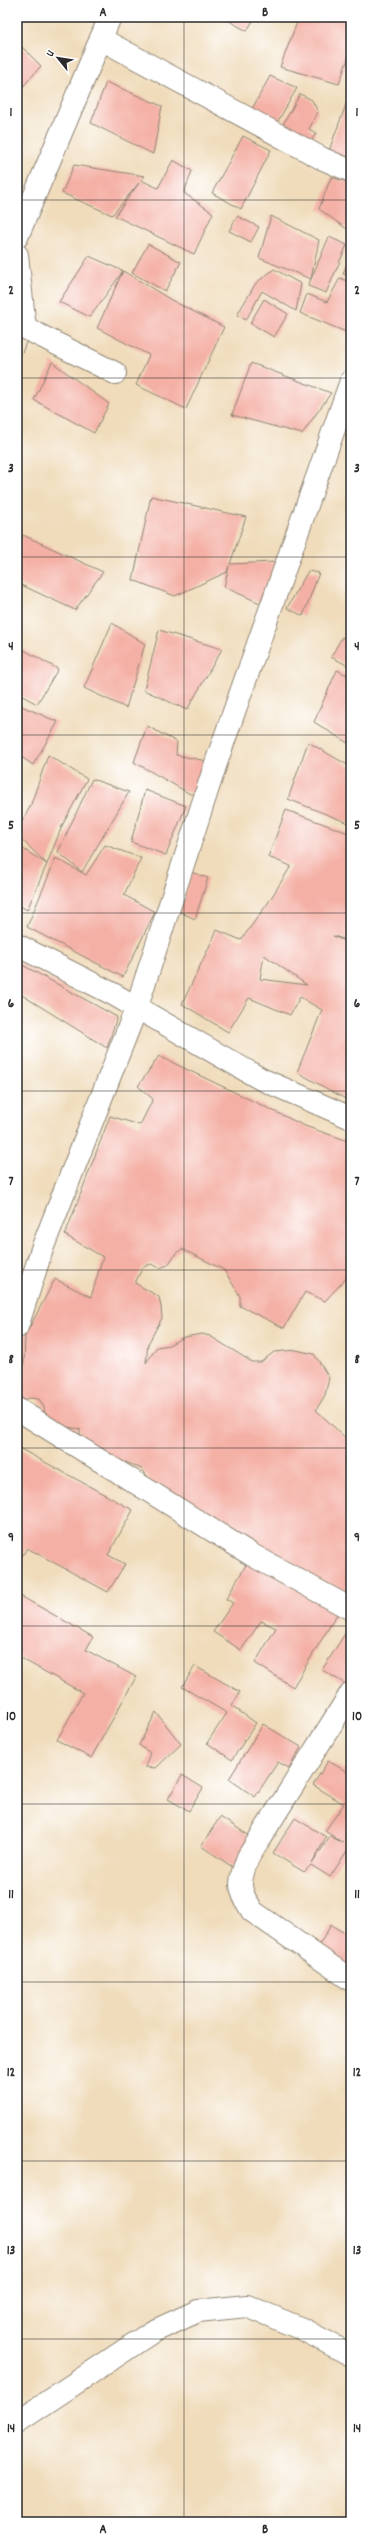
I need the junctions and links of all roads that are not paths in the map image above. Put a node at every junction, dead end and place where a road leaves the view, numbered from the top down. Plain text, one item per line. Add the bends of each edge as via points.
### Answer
1 (110, 17) edge
2 (101, 39) junction
3 (351, 171) edge
4 (17, 237) edge
5 (17, 255) edge
6 (115, 373) dead end
7 (351, 381) edge
8 (17, 945) edge
9 (136, 1009) junction
10 (351, 1118) edge
11 (17, 1327) edge
12 (17, 1409) edge
13 (351, 1609) edge
14 (351, 1692) edge
15 (351, 1980) edge
16 (351, 2355) edge
17 (17, 2422) edge

1 - 2 street
2 - 3 street via 321,158
2 - 4 street
5 - 6 street via 25,328
7 - 9 street via 217,760
8 - 9 street via 113,994
9 - 10 street via 261,1079
9 - 11 street via 42,1249
12 - 13 street via 252,1555
14 - 15 street via 248,1857 241,1878 241,1895 252,1910
16 - 17 street via 302,2329 247,2306 198,2312 152,2332

